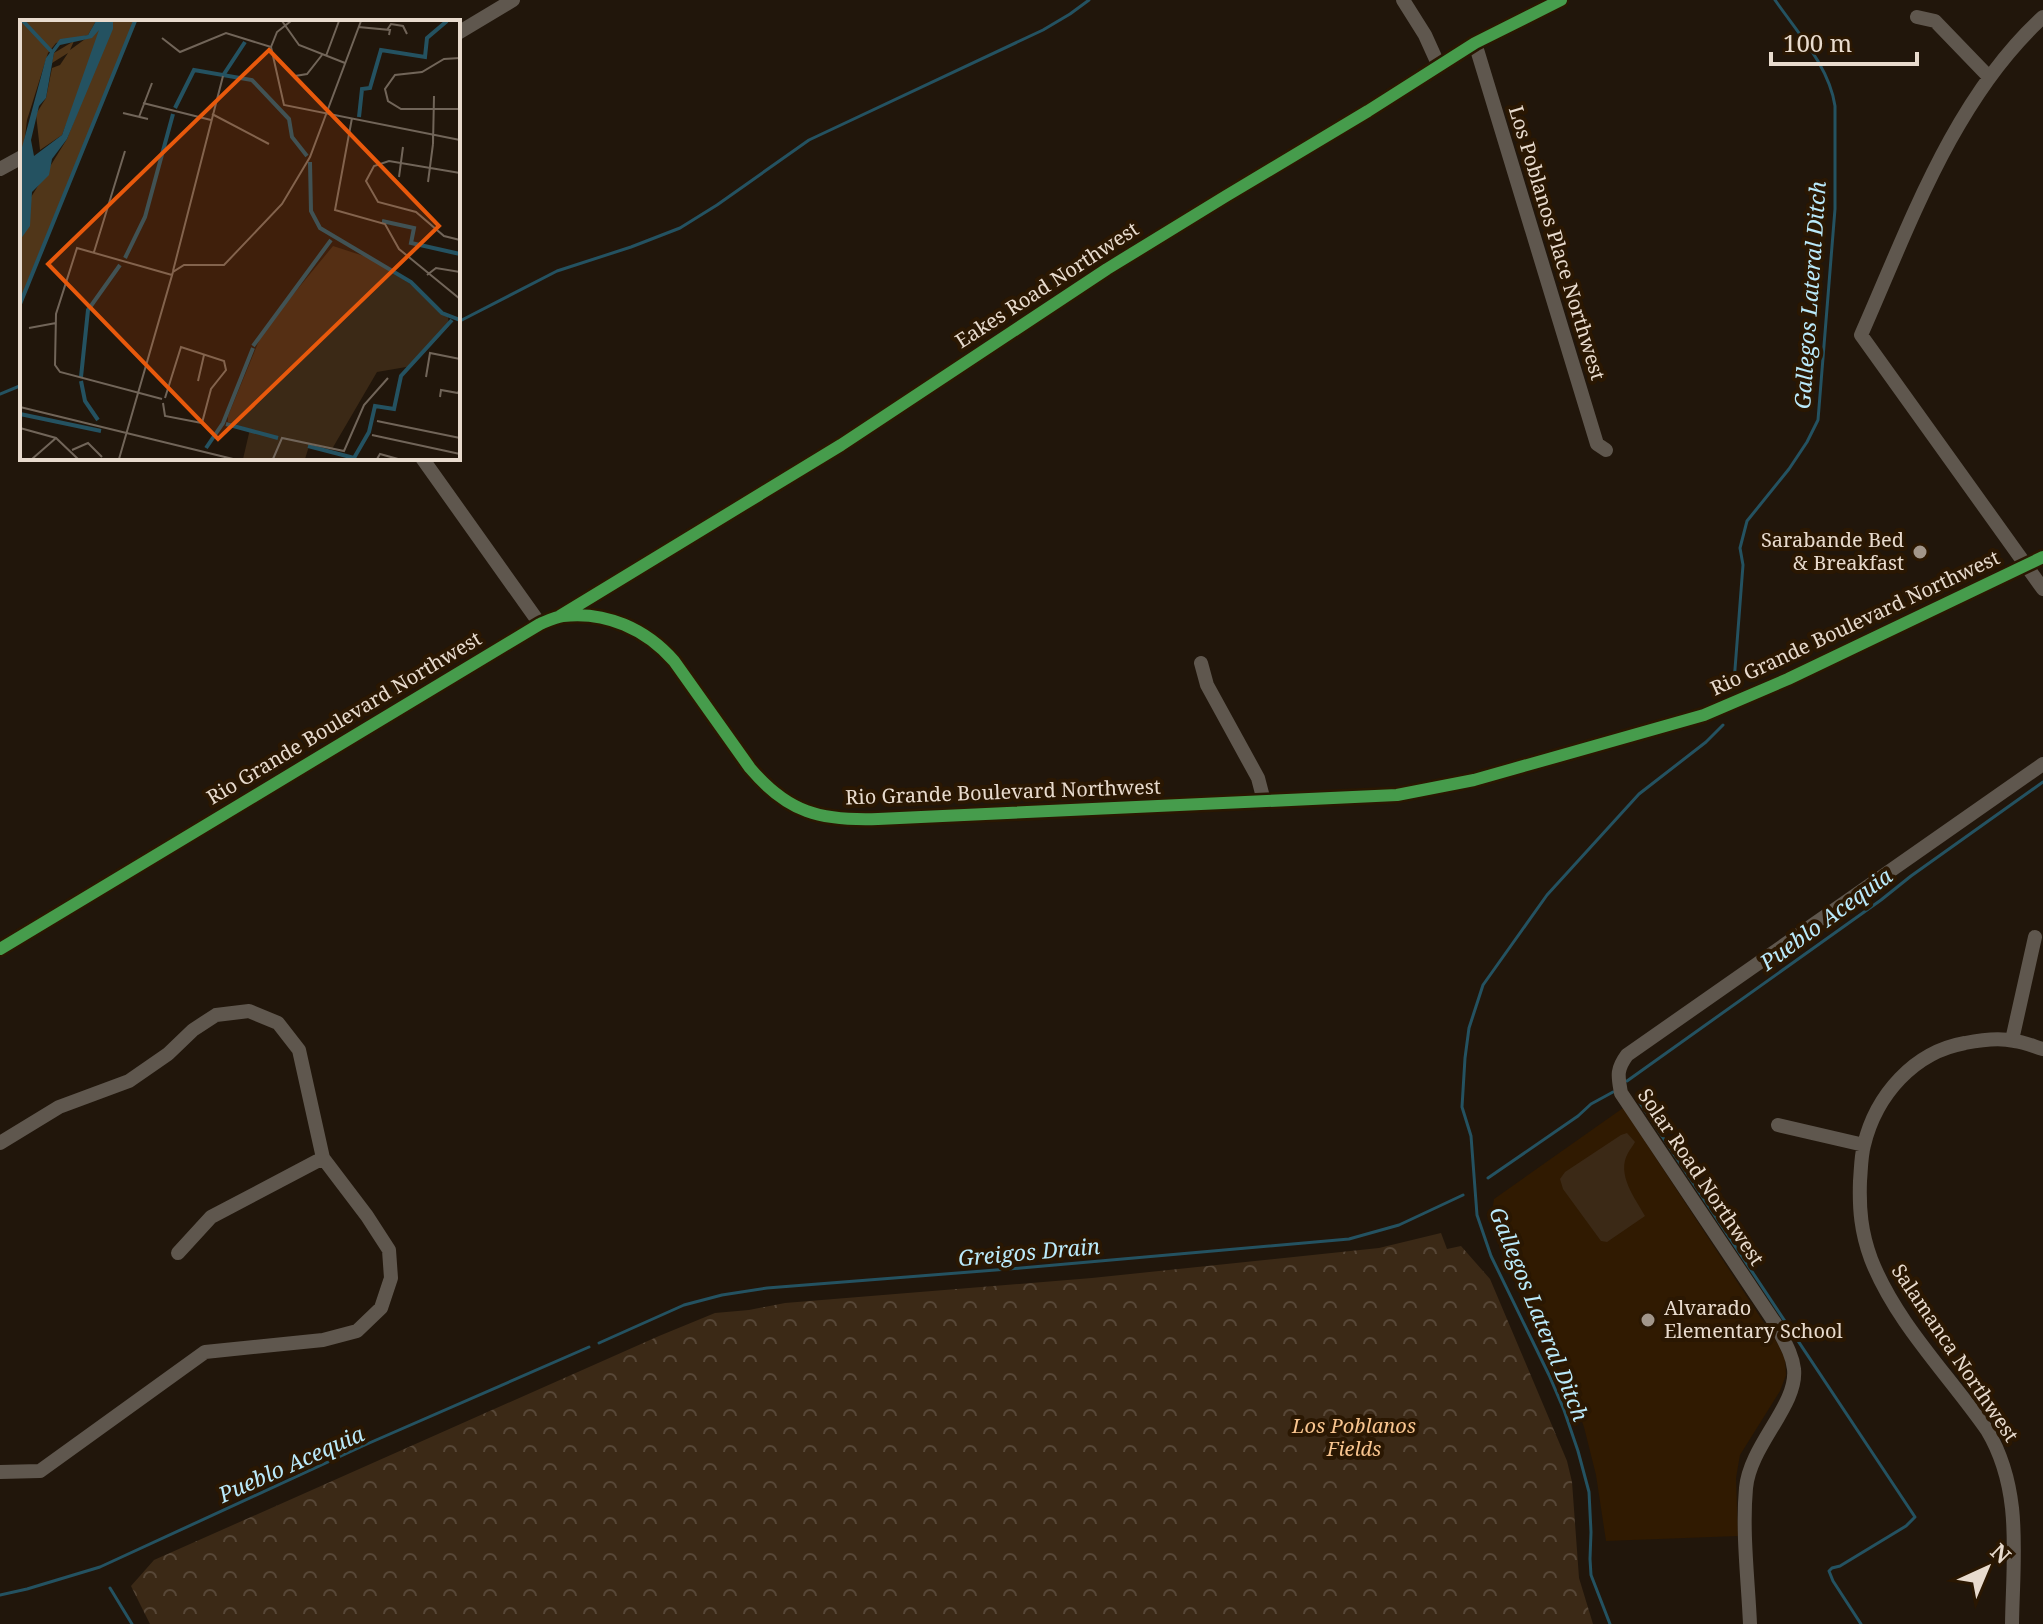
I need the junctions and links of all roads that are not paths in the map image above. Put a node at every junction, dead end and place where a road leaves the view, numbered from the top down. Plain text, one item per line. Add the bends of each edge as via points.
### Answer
1 (513, 0) edge
2 (1403, 0) edge
3 (1561, 0) edge
4 (1917, 17) dead end
5 (2043, 17) edge
6 (460, 32) edge
7 (1475, 43) junction
8 (1439, 66) junction
9 (1989, 77) junction
10 (20, 158) edge
11 (0, 169) edge
12 (1606, 450) dead end
13 (423, 460) edge
14 (2043, 557) edge
15 (2027, 565) junction
16 (2043, 589) edge
17 (560, 616) junction
18 (540, 624) junction
19 (1201, 663) dead end
20 (2043, 764) edge
21 (1264, 801) junction
22 (2035, 937) dead end
23 (0, 949) edge
24 (2012, 1040) junction
25 (2043, 1049) edge
26 (1778, 1125) dead end
27 (0, 1143) edge
28 (1864, 1145) junction
29 (323, 1158) junction
30 (178, 1253) dead end
31 (0, 1472) edge
32 (1750, 1624) edge
33 (2012, 1624) edge

1 - 6 street
2 - 8 street
3 - 7 street, Eakes Road Northwest
4 - 9 street via 1935,21
5 - 9 street
7 - 8 street, Eakes Road Northwest
7 - 12 street, Los Poblanos Place Northwest via 1597,444
8 - 17 street, Eakes Road Northwest via 1107,269 841,445
9 - 15 street via 1943,154 1861,335
10 - 11 street
13 - 18 street
14 - 15 street, Rio Grande Boulevard Northwest
15 - 16 street
15 - 21 street, Rio Grande Boulevard Northwest via 1704,715 1430,790
17 - 18 street, Rio Grande Boulevard Northwest
17 - 21 street, Rio Grande Boulevard Northwest via 592,615 646,634 674,661 764,784 811,814 856,820
18 - 23 street, Rio Grande Boulevard Northwest
19 - 21 street via 1207,685 1258,778
20 - 32 street, Solar Road Northwest via 1627,1055 1620,1065 1621,1093 1775,1323 1794,1368 1788,1400 1751,1465 1746,1486
22 - 24 street
24 - 25 street, Salamanca Northwest
24 - 28 street, Salamanca Northwest via 1952,1045 1916,1063 1886,1094
26 - 28 street
27 - 29 street via 59,1107 129,1081 216,1015 249,1011 278,1023 299,1050
28 - 33 street, Salamanca Northwest via 1861,1228 1878,1276 1987,1430 2005,1470 2013,1516
29 - 30 street via 211,1217
29 - 31 street via 389,1250 391,1278 381,1308 357,1331 323,1340 205,1352 40,1471

